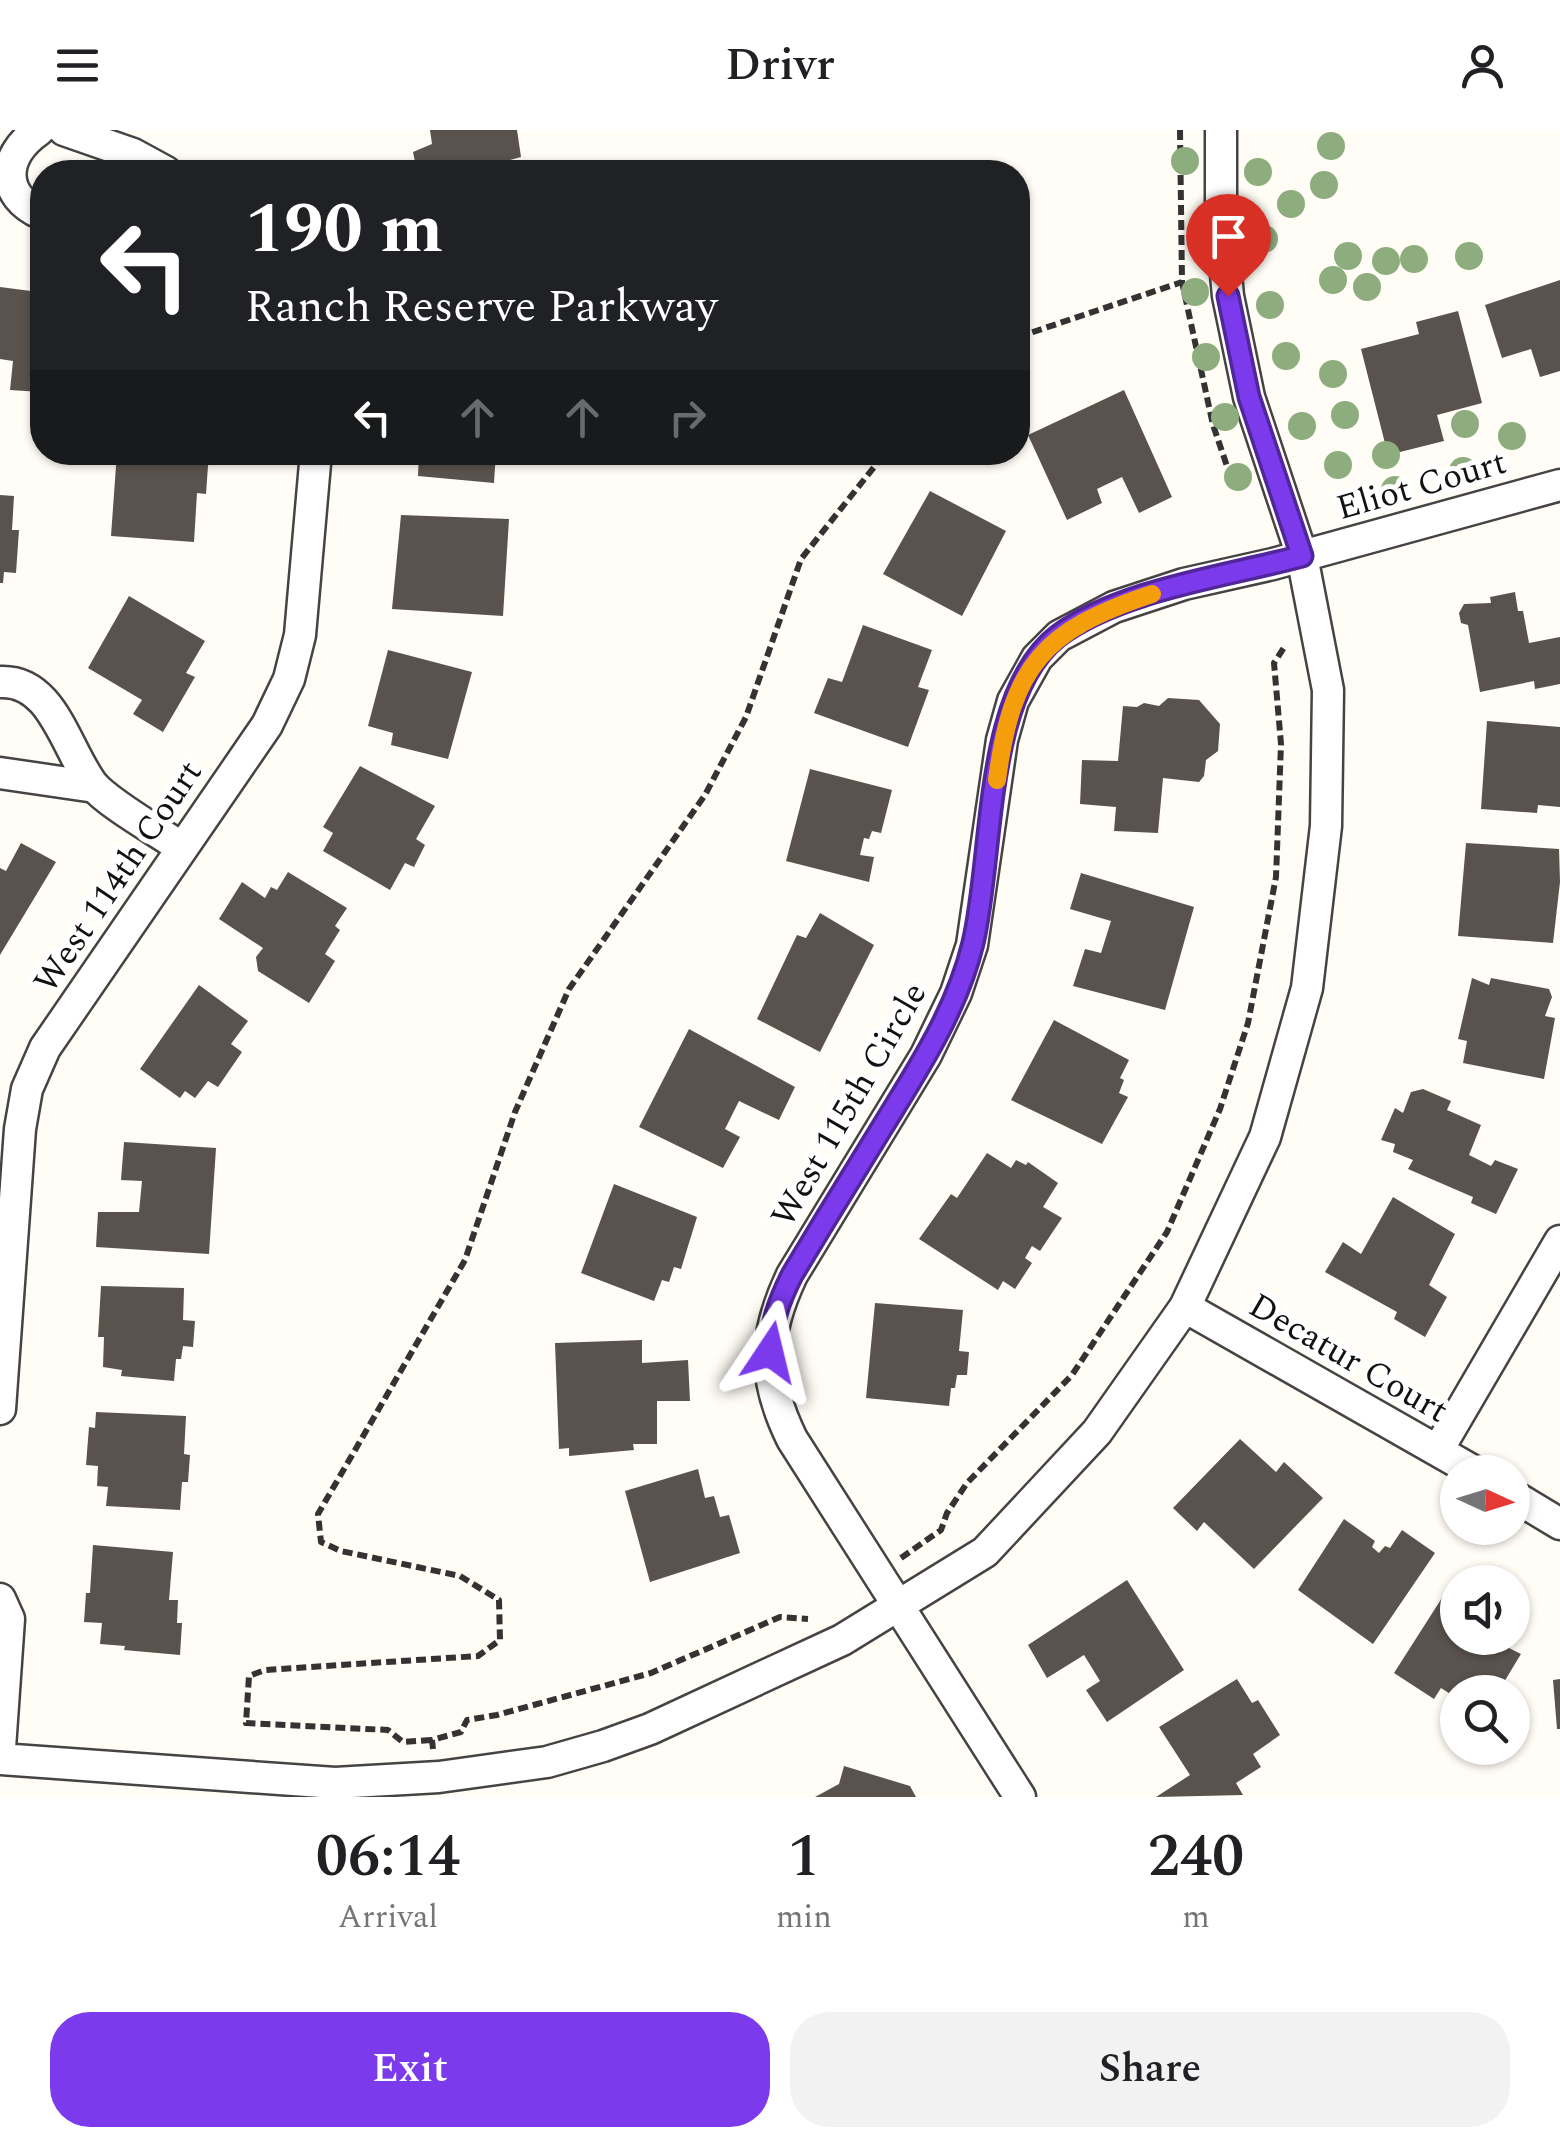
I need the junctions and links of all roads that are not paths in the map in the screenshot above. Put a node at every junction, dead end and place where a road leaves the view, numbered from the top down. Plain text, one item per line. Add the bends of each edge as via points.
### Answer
1 (39, 130) edge
2 (64, 130) edge
3 (1224, 133) edge
4 (143, 160) edge
5 (30, 210) edge
6 (315, 465) edge
7 (1560, 485) edge
8 (1302, 556) junction
9 (0, 682) edge
10 (0, 773) edge
11 (95, 787) junction
12 (182, 848) junction
13 (1560, 1241) edge
14 (1185, 1307) junction
15 (0, 1409) edge
16 (1438, 1450) junction
17 (1446, 1455) edge
18 (1530, 1506) edge
19 (1560, 1524) edge
20 (0, 1599) edge
21 (898, 1605) junction
22 (0, 1748) edge
23 (0, 1759) edge
24 (472, 1784) edge
25 (1020, 1797) edge

1 - 5 street via 8,163 8,187
2 - 4 street
3 - 8 street via 1221,220 1228,296 1249,397
6 - 12 street, West 114th Court via 300,636 289,679 266,725
7 - 8 street, Eliot Court
8 - 14 street via 1328,690 1326,826 1307,988 1264,1137
8 - 21 street, West 115th Circle via 1114,607 1059,636 1037,658 1013,701 1002,740 972,945 956,993 777,1306 769,1374 778,1410
9 - 11 street via 25,684 43,700
10 - 11 street
11 - 12 street
12 - 15 street, West 114th Court via 45,1048 27,1089
13 - 16 street
14 - 16 street, Decatur Court
14 - 21 street via 1096,1432 985,1552
16 - 17 street, Decatur Court
18 - 19 street
20 - 22 street via 9,1619
21 - 24 street via 842,1640 650,1729
21 - 25 street, West 115th Circle
23 - 24 street via 335,1782 439,1777

